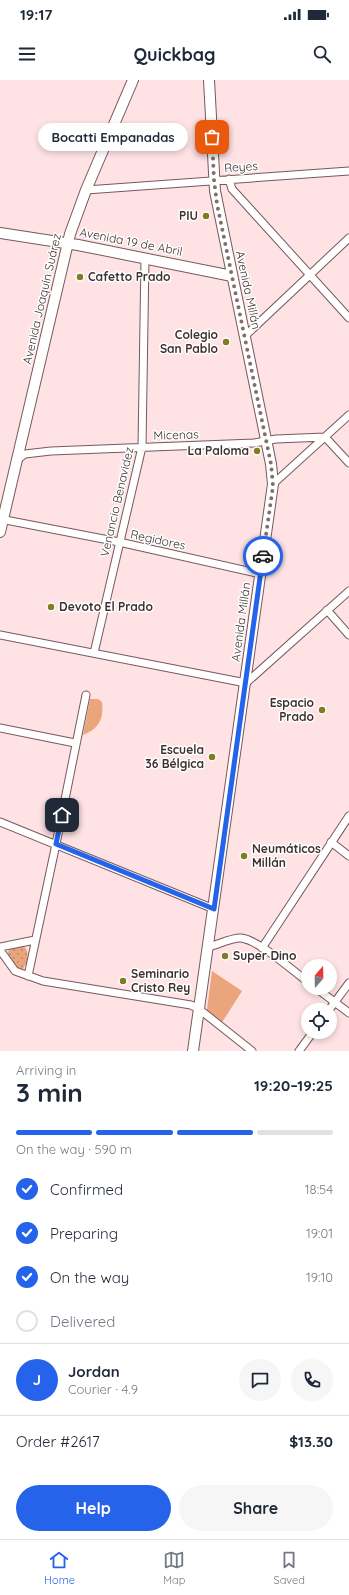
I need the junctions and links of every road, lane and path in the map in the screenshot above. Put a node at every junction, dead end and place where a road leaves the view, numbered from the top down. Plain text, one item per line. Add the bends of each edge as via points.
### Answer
1 (133, 80) edge
2 (209, 80) edge
3 (349, 170) edge
4 (229, 179) junction
5 (214, 180) junction
6 (86, 190) junction
7 (0, 233) edge
8 (349, 238) edge
9 (68, 243) junction
10 (145, 258) junction
11 (309, 275) junction
12 (232, 276) junction
13 (349, 318) edge
14 (245, 336) junction
15 (349, 415) edge
16 (325, 437) junction
17 (266, 441) junction
18 (142, 447) junction
19 (17, 460) junction
20 (349, 463) edge
21 (273, 484) junction
22 (11, 488) junction
23 (0, 501) edge
24 (2, 519) edge
25 (0, 532) edge
26 (119, 542) junction
27 (261, 574) junction
28 (349, 591) edge
29 (327, 610) junction
30 (0, 635) edge
31 (349, 635) edge
32 (94, 653) junction
33 (246, 683) junction
34 (86, 695) dead end
35 (0, 728) edge
36 (76, 743) junction
37 (349, 816) edge
38 (0, 822) edge
39 (331, 842) junction
40 (56, 844) junction
41 (349, 856) edge
42 (214, 909) junction
43 (35, 940) junction
44 (0, 947) edge
45 (208, 947) junction
46 (262, 948) junction
47 (0, 950) edge
48 (28, 976) junction
49 (301, 977) edge
50 (349, 984) edge
51 (325, 995) edge
52 (335, 1003) joint
53 (337, 1004) edge
54 (199, 1009) junction
55 (349, 1013) edge
56 (308, 1039) edge
57 (193, 1051) edge
58 (252, 1051) edge
59 (299, 1051) edge

1 - 6 main road, Avenida Joaquín Suárez
2 - 5 main road, Avenida Millán
3 - 4 street, Reyes
4 - 5 street, Reyes
4 - 11 street via 232,189
5 - 6 street, Reyes
5 - 12 main road, Avenida Millán
6 - 9 main road, Avenida Joaquín Suárez
7 - 9 main road, Avenida 19 de Abril
8 - 11 street
9 - 10 main road, Avenida 19 de Abril
9 - 19 main road, Avenida Joaquín Suárez
10 - 12 main road, Avenida 19 de Abril
10 - 18 street, Venancio Benavidez
11 - 13 street
11 - 14 street
12 - 14 main road, Avenida Millán
14 - 17 main road, Avenida Millán
15 - 16 street
16 - 17 street, Micenas
16 - 20 street
16 - 21 street
17 - 18 street, Micenas
17 - 21 main road, Avenida Millán
18 - 19 street, Micenas via 32,452
18 - 26 street, Venancio Benavidez
19 - 22 main road, Avenida Joaquín Suárez
21 - 27 main road, Avenida Millán
22 - 23 main road
22 - 24 main road, Avenida Joaquín Suárez
24 - 25 main road, Avenida Joaquín Suárez
24 - 26 street, Regidores
26 - 27 street, Regidores
26 - 32 street, Venancio Benavidez
27 - 33 main road, Avenida Millán
28 - 29 street
29 - 31 street
29 - 33 street
30 - 32 street
32 - 33 street
33 - 42 main road, Avenida Millán
34 - 36 street
35 - 36 street
36 - 40 street
37 - 39 street
38 - 40 street
39 - 41 street
39 - 46 street
40 - 42 street
40 - 43 street
42 - 45 main road, Avenida Millán
43 - 44 street
43 - 48 street
45 - 46 street via 241,938
45 - 54 main road, Avenida Millán
46 - 49 street
47 - 48 street via 15,971
48 - 54 street via 43,981 191,1005
50 - 52 street
51 - 52 street
53 - 55 street
54 - 57 main road, Avenida Millán
54 - 58 street
56 - 59 street

